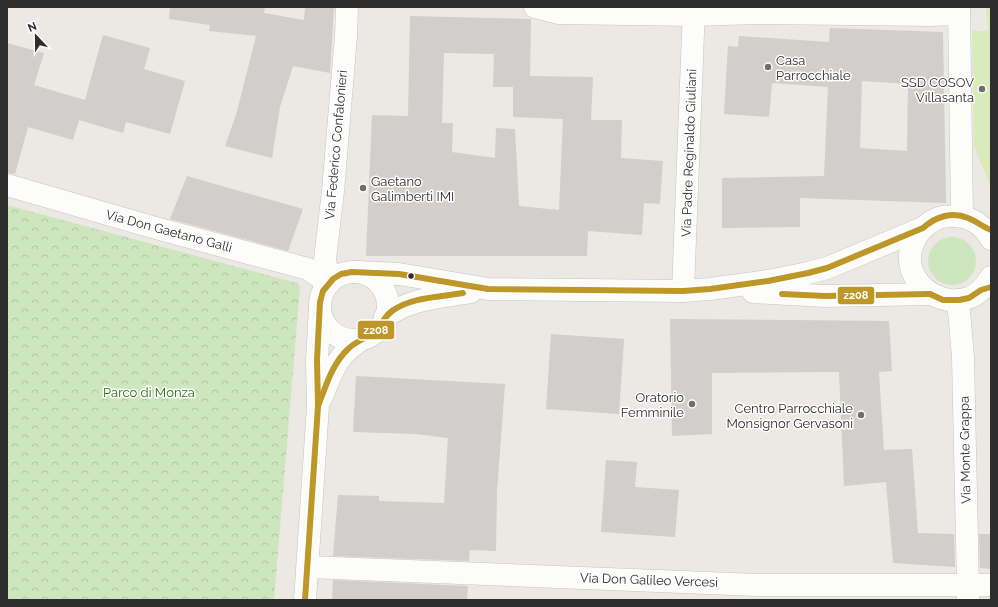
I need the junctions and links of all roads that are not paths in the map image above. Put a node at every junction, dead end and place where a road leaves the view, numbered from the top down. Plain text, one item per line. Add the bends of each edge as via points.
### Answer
1 (347, 7) edge
2 (535, 7) edge
3 (756, 10) edge
4 (694, 11) edge
5 (959, 11) edge
6 (7, 185) edge
7 (924, 228) junction
8 (981, 228) edge
9 (356, 272) junction
10 (329, 283) junction
11 (989, 286) edge
12 (488, 289) junction
13 (710, 290) junction
14 (683, 291) junction
15 (930, 294) junction
16 (958, 300) junction
17 (320, 308) junction
18 (385, 317) junction
19 (366, 337) junction
20 (318, 406) junction
21 (308, 567) junction
22 (991, 585) edge
23 (758, 592) edge
24 (968, 592) edge
25 (305, 600) edge

1 - 10 street, Via Federico Confalonieri via 333,191 325,259
2 - 4 street via 559,13
3 - 4 street
3 - 5 street via 930,15
4 - 14 street, Via Padre Reginaldo Giuliani
5 - 8 street
6 - 10 street, Via Don Gaetano Galli via 308,269
7 - 8 street via 941,217 953,216
7 - 13 street via 827,268
7 - 15 street via 913,244 910,255 917,281
9 - 10 street via 340,275
9 - 12 street via 399,274
9 - 18 street via 369,276 382,288 387,302
10 - 17 street via 322,295
11 - 16 street via 969,298
12 - 14 street
12 - 18 street via 412,302
13 - 14 street
13 - 15 street via 825,296
15 - 16 street via 944,300
16 - 24 street, Via Monte Grappa via 963,376
17 - 19 street via 324,321 334,333 350,339
17 - 20 street
18 - 19 street via 377,330
19 - 20 street via 348,349 334,367
20 - 21 street
21 - 23 street, Via Don Galileo Vercesi
21 - 25 street
22 - 24 street, Via Don Galileo Vercesi
23 - 24 street, Via Don Galileo Vercesi

